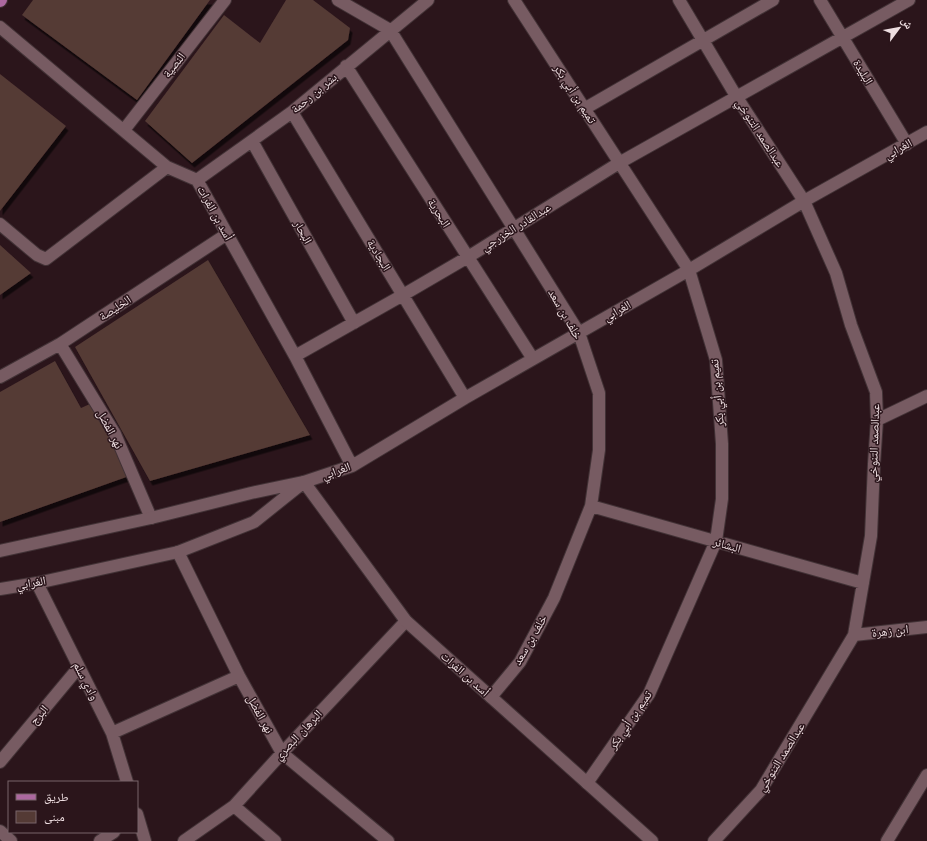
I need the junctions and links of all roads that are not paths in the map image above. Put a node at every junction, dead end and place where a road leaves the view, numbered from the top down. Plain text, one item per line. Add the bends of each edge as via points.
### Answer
1 (225, 0) edge
2 (338, 0) edge
3 (428, 0) edge
4 (514, 0) edge
5 (679, 0) edge
6 (773, 0) edge
7 (820, 0) edge
8 (909, 0) edge
9 (0, 27) edge
10 (390, 30) junction
11 (843, 38) junction
12 (703, 39) junction
13 (346, 66) junction
14 (736, 96) junction
15 (584, 109) junction
16 (292, 112) junction
17 (124, 130) junction
18 (926, 136) edge
19 (252, 140) junction
20 (907, 144) junction
21 (619, 163) junction
22 (167, 166) junction
23 (197, 180) junction
24 (804, 201) junction
25 (0, 224) edge
26 (514, 229) junction
27 (227, 234) junction
28 (468, 257) junction
29 (689, 270) junction
30 (403, 295) junction
31 (354, 323) junction
32 (579, 333) junction
33 (60, 344) junction
34 (295, 356) junction
35 (532, 359) junction
36 (0, 377) edge
37 (927, 396) edge
38 (465, 398) junction
39 (877, 420) junction
40 (352, 466) junction
41 (304, 482) junction
42 (591, 506) junction
43 (151, 518) junction
44 (716, 542) junction
45 (0, 551) edge
46 (178, 552) junction
47 (37, 583) junction
48 (863, 583) junction
49 (0, 589) edge
50 (406, 621) junction
51 (927, 628) edge
52 (854, 634) junction
53 (79, 667) junction
54 (239, 676) junction
55 (492, 697) junction
56 (112, 733) junction
57 (282, 753) junction
58 (0, 762) edge
59 (927, 775) edge
60 (127, 781) edge
61 (587, 783) junction
62 (234, 806) junction
63 (138, 817) edge
64 (0, 831) edge
65 (112, 833) edge
66 (645, 839) edge
67 (11, 841) edge
68 (100, 841) edge
69 (145, 841) edge
70 (184, 841) edge
71 (275, 841) edge
72 (388, 841) edge
73 (714, 841) edge
74 (887, 841) edge

1 - 17 street, النصية
2 - 10 street, خلف بن سعد
3 - 10 street, بشر بن رحمة
4 - 15 street, تميم بن أبي بكر
5 - 12 street, عبدالصمد التنوخي
6 - 12 street
7 - 11 street, البليدة
8 - 11 street, عبدالقادر الخزرجي
9 - 17 street, أسد بن الفرات
10 - 13 street, بشر بن رحمة
10 - 26 street, خلف بن سعد
11 - 14 street, عبدالقادر الخزرجي
11 - 20 street, البليدة
12 - 14 street, عبدالصمد التنوخي
12 - 15 street
13 - 16 street, بشر بن رحمة
13 - 28 street, البحرية
14 - 21 street, عبدالقادر الخزرجي
14 - 24 street, عبدالصمد التنوخي
15 - 21 street, تميم بن أبي بكر
16 - 19 street, بشر بن رحمة
16 - 30 street, البجادية
17 - 22 street, أسد بن الفرات
18 - 20 street, الغرابي
19 - 23 street, بشر بن رحمة
19 - 31 street, البحار
20 - 24 street, الغرابي
21 - 26 street, عبدالقادر الخزرجي
21 - 29 street, تميم بن أبي بكر
22 - 23 street, أسد بن الفرات
22 - 25 street via 46,258 37,255
23 - 27 street, أسد بن الفرات
24 - 29 street, الغرابي
24 - 39 street, عبدالصمد التنوخي via 836,273 851,325 876,392
26 - 28 street, عبدالقادر الخزرجي
26 - 32 street, خلف بن سعد
27 - 33 street, الخليصة
27 - 34 street, أسد بن الفرات
28 - 30 street, عبدالقادر الخزرجي
28 - 35 street, البحرية
29 - 32 street, الغرابي
29 - 44 street, تميم بن أبي بكر via 716,360 722,444 722,499
30 - 31 street, عبدالقادر الخزرجي
30 - 38 street, البجادية
31 - 34 street, عبدالقادر الخزرجي
32 - 35 street, الغرابي
32 - 42 street, خلف بن سعد via 599,393 599,450
33 - 36 street, الخليصة
33 - 43 street, نهر الفضل via 115,434
34 - 40 street, أسد بن الفرات
35 - 38 street, الغرابي
37 - 39 street
38 - 40 street, الغرابي
39 - 48 street, عبدالصمد التنوخي via 870,536
40 - 41 street, الغرابي
41 - 43 street, الغرابي
41 - 46 street, الغرابي via 254,522
41 - 50 street, أسد بن الفرات
42 - 44 street, البشائر
42 - 55 street, خلف بن سعد via 554,598 520,662
43 - 45 street, الغرابي
44 - 48 street, البشائر
44 - 61 street, تميم بن أبي بكر via 649,694
46 - 47 street, الغرابي
46 - 54 street, نهر الفضل
47 - 49 street, الغرابي
47 - 53 street, وادي سلم
48 - 52 street, عبدالصمد التنوخي
50 - 55 street, أسد بن الفرات
50 - 57 street, البرهان البصري
51 - 52 street, ابن زهرة
52 - 73 street, عبدالصمد التنوخي via 761,790
53 - 56 street, وادي سلم
53 - 58 street, البرج
54 - 56 street
54 - 57 street, نهر الفضل
55 - 61 street, أسد بن الفرات
56 - 60 street, وادي سلم
57 - 62 street, البرهان البصري
57 - 72 street, نهر الفضل
59 - 74 street
61 - 66 street, أسد بن الفرات
62 - 70 street, البرهان البصري
62 - 71 street
63 - 69 street
64 - 67 street
65 - 68 street

